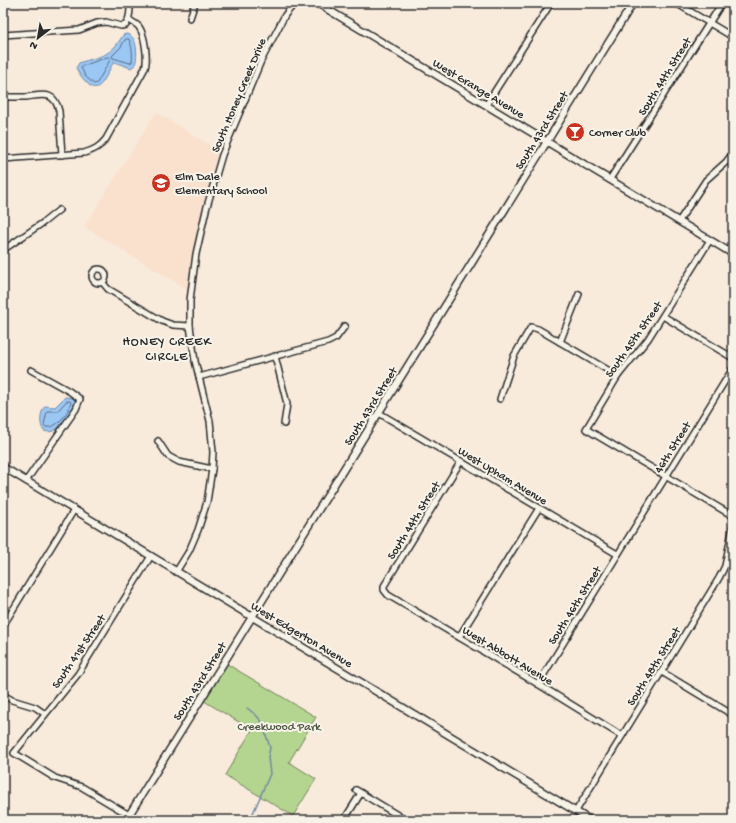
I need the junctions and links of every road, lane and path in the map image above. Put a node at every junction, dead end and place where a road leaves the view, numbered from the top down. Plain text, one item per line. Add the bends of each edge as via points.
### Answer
1 (130, 3) edge
2 (195, 3) edge
3 (295, 3) edge
4 (317, 3) edge
5 (550, 3) edge
6 (633, 3) edge
7 (676, 3) edge
8 (722, 3) edge
9 (190, 18) dead end
10 (129, 20) junction
11 (709, 23) junction
12 (3, 35) edge
13 (733, 37) edge
14 (3, 97) edge
15 (486, 105) junction
16 (547, 141) junction
17 (733, 153) edge
18 (62, 155) junction
19 (3, 159) edge
20 (610, 179) junction
21 (58, 210) dead end
22 (679, 221) junction
23 (710, 240) junction
24 (3, 252) edge
25 (733, 254) edge
26 (103, 282) dead end
27 (580, 294) dead end
28 (663, 316) junction
29 (190, 326) junction
30 (345, 326) dead end
31 (560, 342) junction
32 (275, 356) junction
33 (733, 358) edge
34 (733, 368) edge
35 (31, 370) dead end
36 (618, 376) junction
37 (199, 377) junction
38 (500, 399) dead end
39 (379, 413) junction
40 (284, 424) dead end
41 (158, 441) dead end
42 (461, 461) junction
43 (3, 467) edge
44 (212, 469) junction
45 (665, 477) junction
46 (26, 481) junction
47 (539, 508) junction
48 (74, 510) junction
49 (733, 516) edge
50 (733, 526) edge
51 (628, 537) joint
52 (617, 554) junction
53 (151, 556) junction
54 (176, 572) junction
55 (384, 590) joint
56 (252, 617) junction
57 (3, 626) edge
58 (459, 637) junction
59 (662, 672) junction
60 (538, 684) junction
61 (3, 695) edge
62 (45, 714) junction
63 (733, 715) edge
64 (622, 736) junction
65 (356, 790) dead end
66 (361, 793) junction
67 (576, 811) junction
68 (399, 816) dead end
69 (128, 818) edge
70 (344, 820) edge
71 (590, 820) edge

1 - 10 street
2 - 9 street
3 - 29 street, South Honey Creek Drive via 285,16 261,61 222,155 196,254 190,300
4 - 15 street, West Grange Avenue
5 - 15 street
6 - 16 street, South 43rd Street
7 - 11 street
8 - 11 street, South 44th Street
10 - 12 street via 126,25 121,26 106,22 79,30
10 - 18 street via 140,27 147,61 145,68 101,145 84,153
11 - 13 street
11 - 20 street, South 44th Street
14 - 18 street via 41,94 53,99 59,111
15 - 16 street, West Grange Avenue
16 - 20 street, West Grange Avenue
16 - 39 street, South 43rd Street
17 - 22 street via 706,180
18 - 19 street
20 - 22 street, West Grange Avenue
21 - 24 street
22 - 23 street, West Grange Avenue
23 - 25 street, West Grange Avenue
23 - 28 street, South 45th Street
26 - 29 street via 108,289 162,321
27 - 31 street
28 - 33 street
28 - 36 street, South 45th Street
29 - 37 street, South Honey Creek Drive
30 - 32 street via 336,338 328,342
31 - 36 street
31 - 38 street via 532,327 514,356
32 - 37 street
32 - 40 street via 287,404
34 - 45 street, 46th Street
35 - 46 street via 80,399 76,409
36 - 45 street, South 45th Street via 586,429
37 - 44 street, South Honey Creek Drive via 210,421
39 - 42 street, West Upham Avenue
39 - 56 street, South 43rd Street
41 - 44 street via 168,456 179,462
42 - 47 street, West Upham Avenue
42 - 55 street, South 44th Street via 384,586
43 - 46 street, West Edgerton Avenue
44 - 54 street, South Honey Creek Drive via 207,502 198,530
45 - 49 street
45 - 51 street, 46th Street
46 - 48 street, West Edgerton Avenue
47 - 52 street, West Upham Avenue
47 - 58 street
48 - 53 street, West Edgerton Avenue
48 - 57 street
50 - 59 street, South 48th Street via 725,566
51 - 52 street, South 46th Street
52 - 60 street, South 46th Street
53 - 54 street, West Edgerton Avenue
53 - 62 street, South 41st Street via 78,674
54 - 56 street, West Edgerton Avenue
55 - 58 street, West Abbott Avenue via 388,595
56 - 67 street, West Edgerton Avenue
56 - 69 street, South 43rd Street
58 - 60 street, West Abbott Avenue
59 - 63 street
59 - 64 street, South 48th Street
60 - 64 street, West Abbott Avenue
61 - 62 street via 35,707
62 - 69 street, South 41st Street via 14,752 55,778 82,787
64 - 67 street, South 48th Street
65 - 66 street
66 - 68 street
66 - 70 street
67 - 71 street, West Edgerton Avenue

